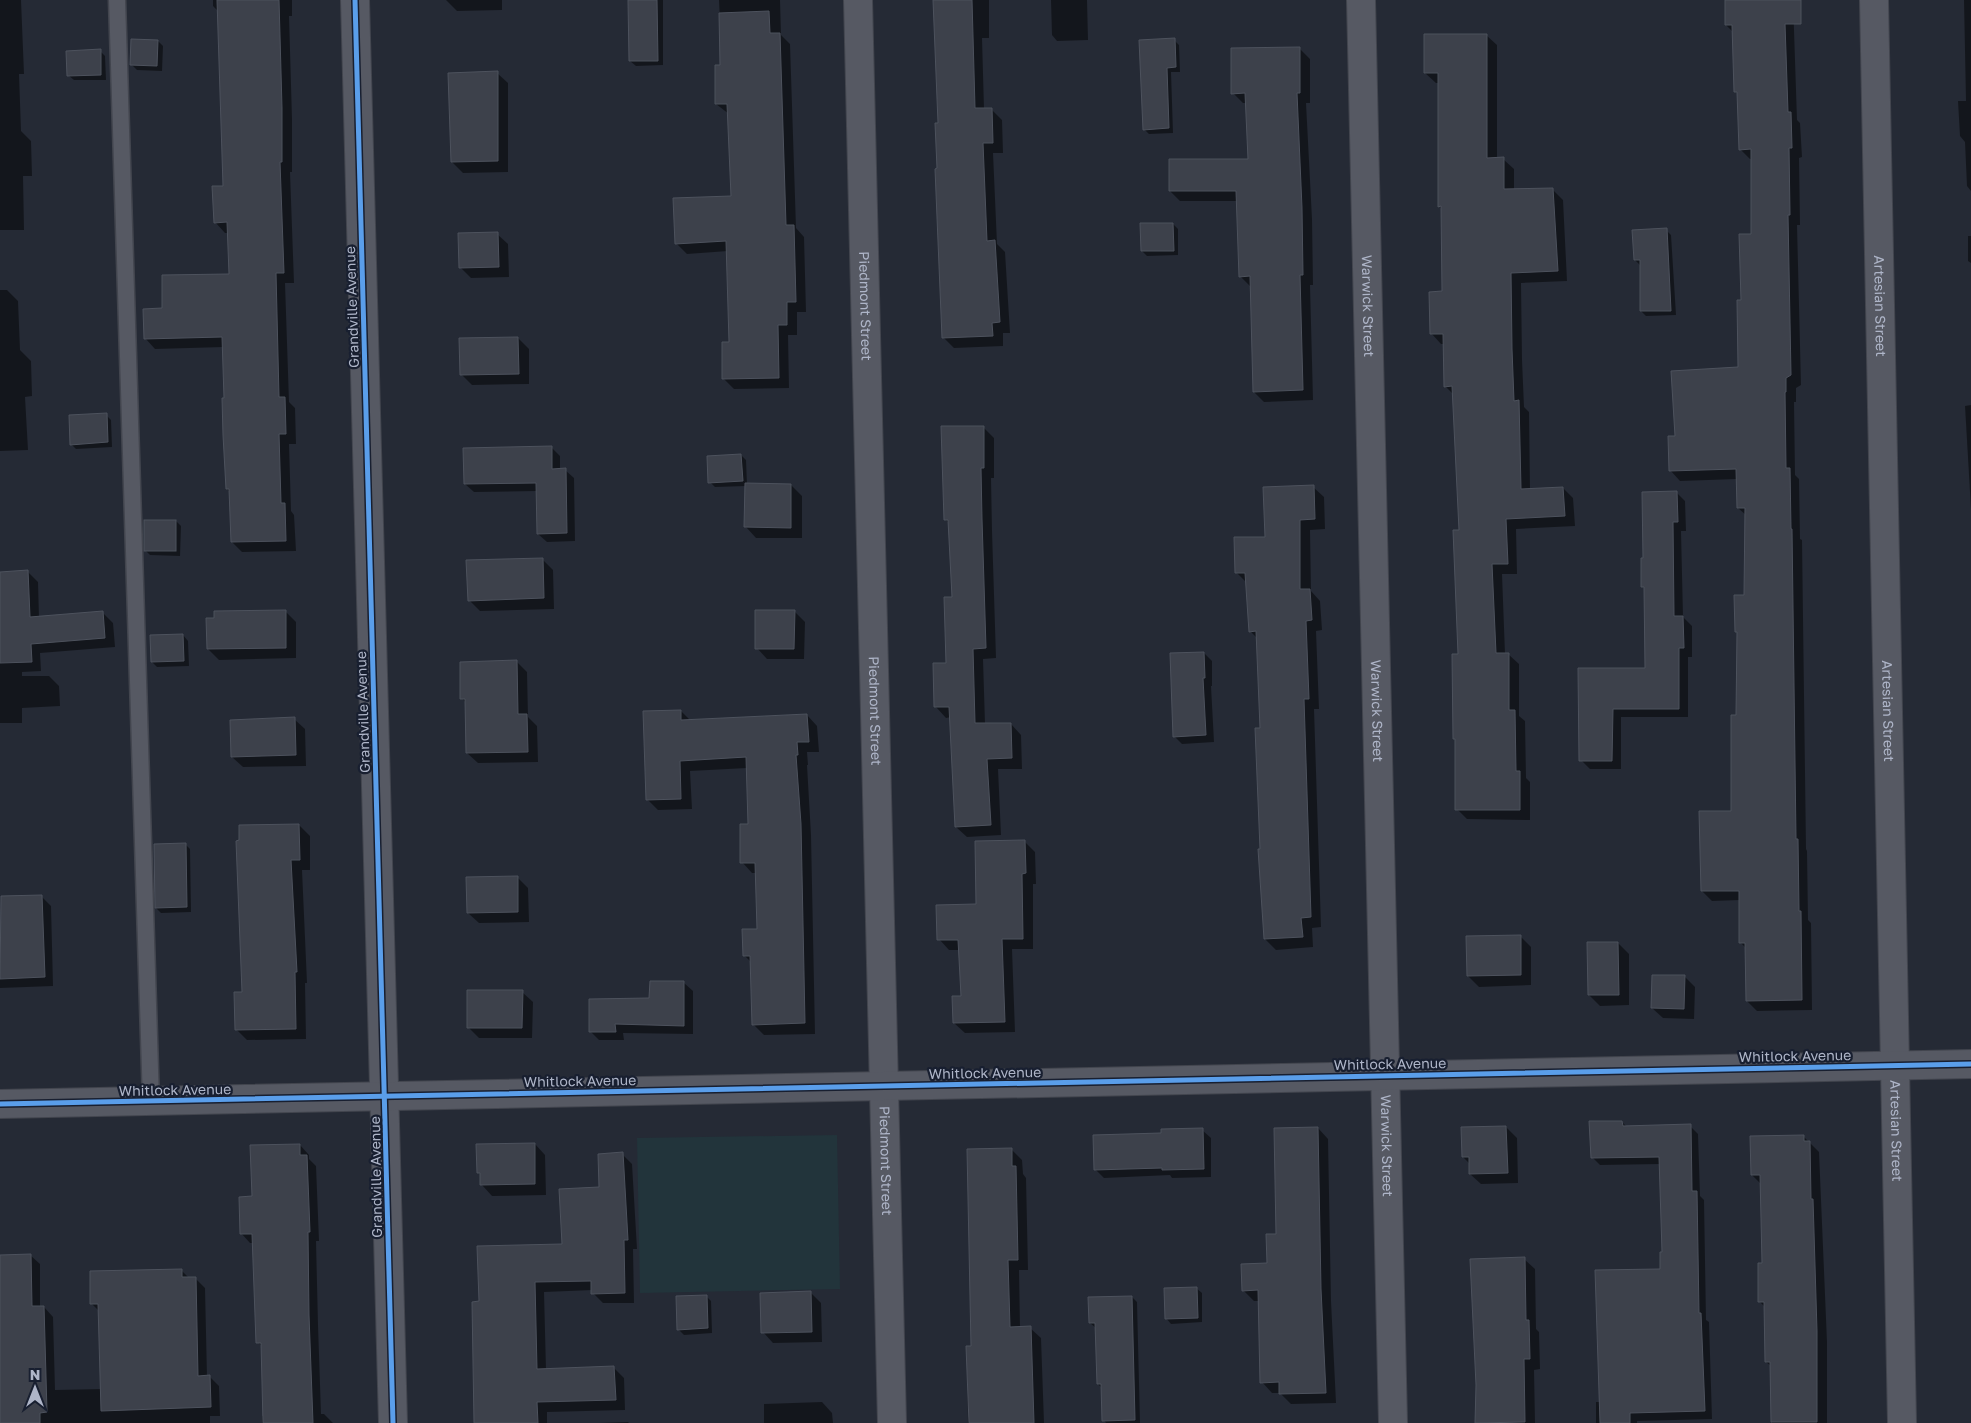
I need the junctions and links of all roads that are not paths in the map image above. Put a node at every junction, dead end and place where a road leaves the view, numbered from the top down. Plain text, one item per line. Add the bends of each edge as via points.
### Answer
1 (117, 0) edge
2 (355, 0) edge
3 (858, 0) edge
4 (1361, 0) edge
5 (1874, 0) edge
6 (1971, 1064) edge
7 (1894, 1065) junction
8 (1385, 1075) junction
9 (885, 1086) junction
10 (385, 1096) junction
11 (151, 1102) junction
12 (0, 1104) edge
13 (393, 1423) edge
14 (892, 1423) edge
15 (1393, 1423) edge
16 (1902, 1423) edge

1 - 11 lane
2 - 10 street, Grandville Avenue
3 - 9 street, Piedmont Street
4 - 8 street, Warwick Street
5 - 7 street, Artesian Street
6 - 7 street, Whitlock Avenue
7 - 8 street, Whitlock Avenue
7 - 16 street, Artesian Street
8 - 9 street, Whitlock Avenue
8 - 15 street, Warwick Street
9 - 10 street, Whitlock Avenue
9 - 14 street, Piedmont Street
10 - 11 street, Whitlock Avenue
10 - 13 street, Grandville Avenue
11 - 12 street, Whitlock Avenue

